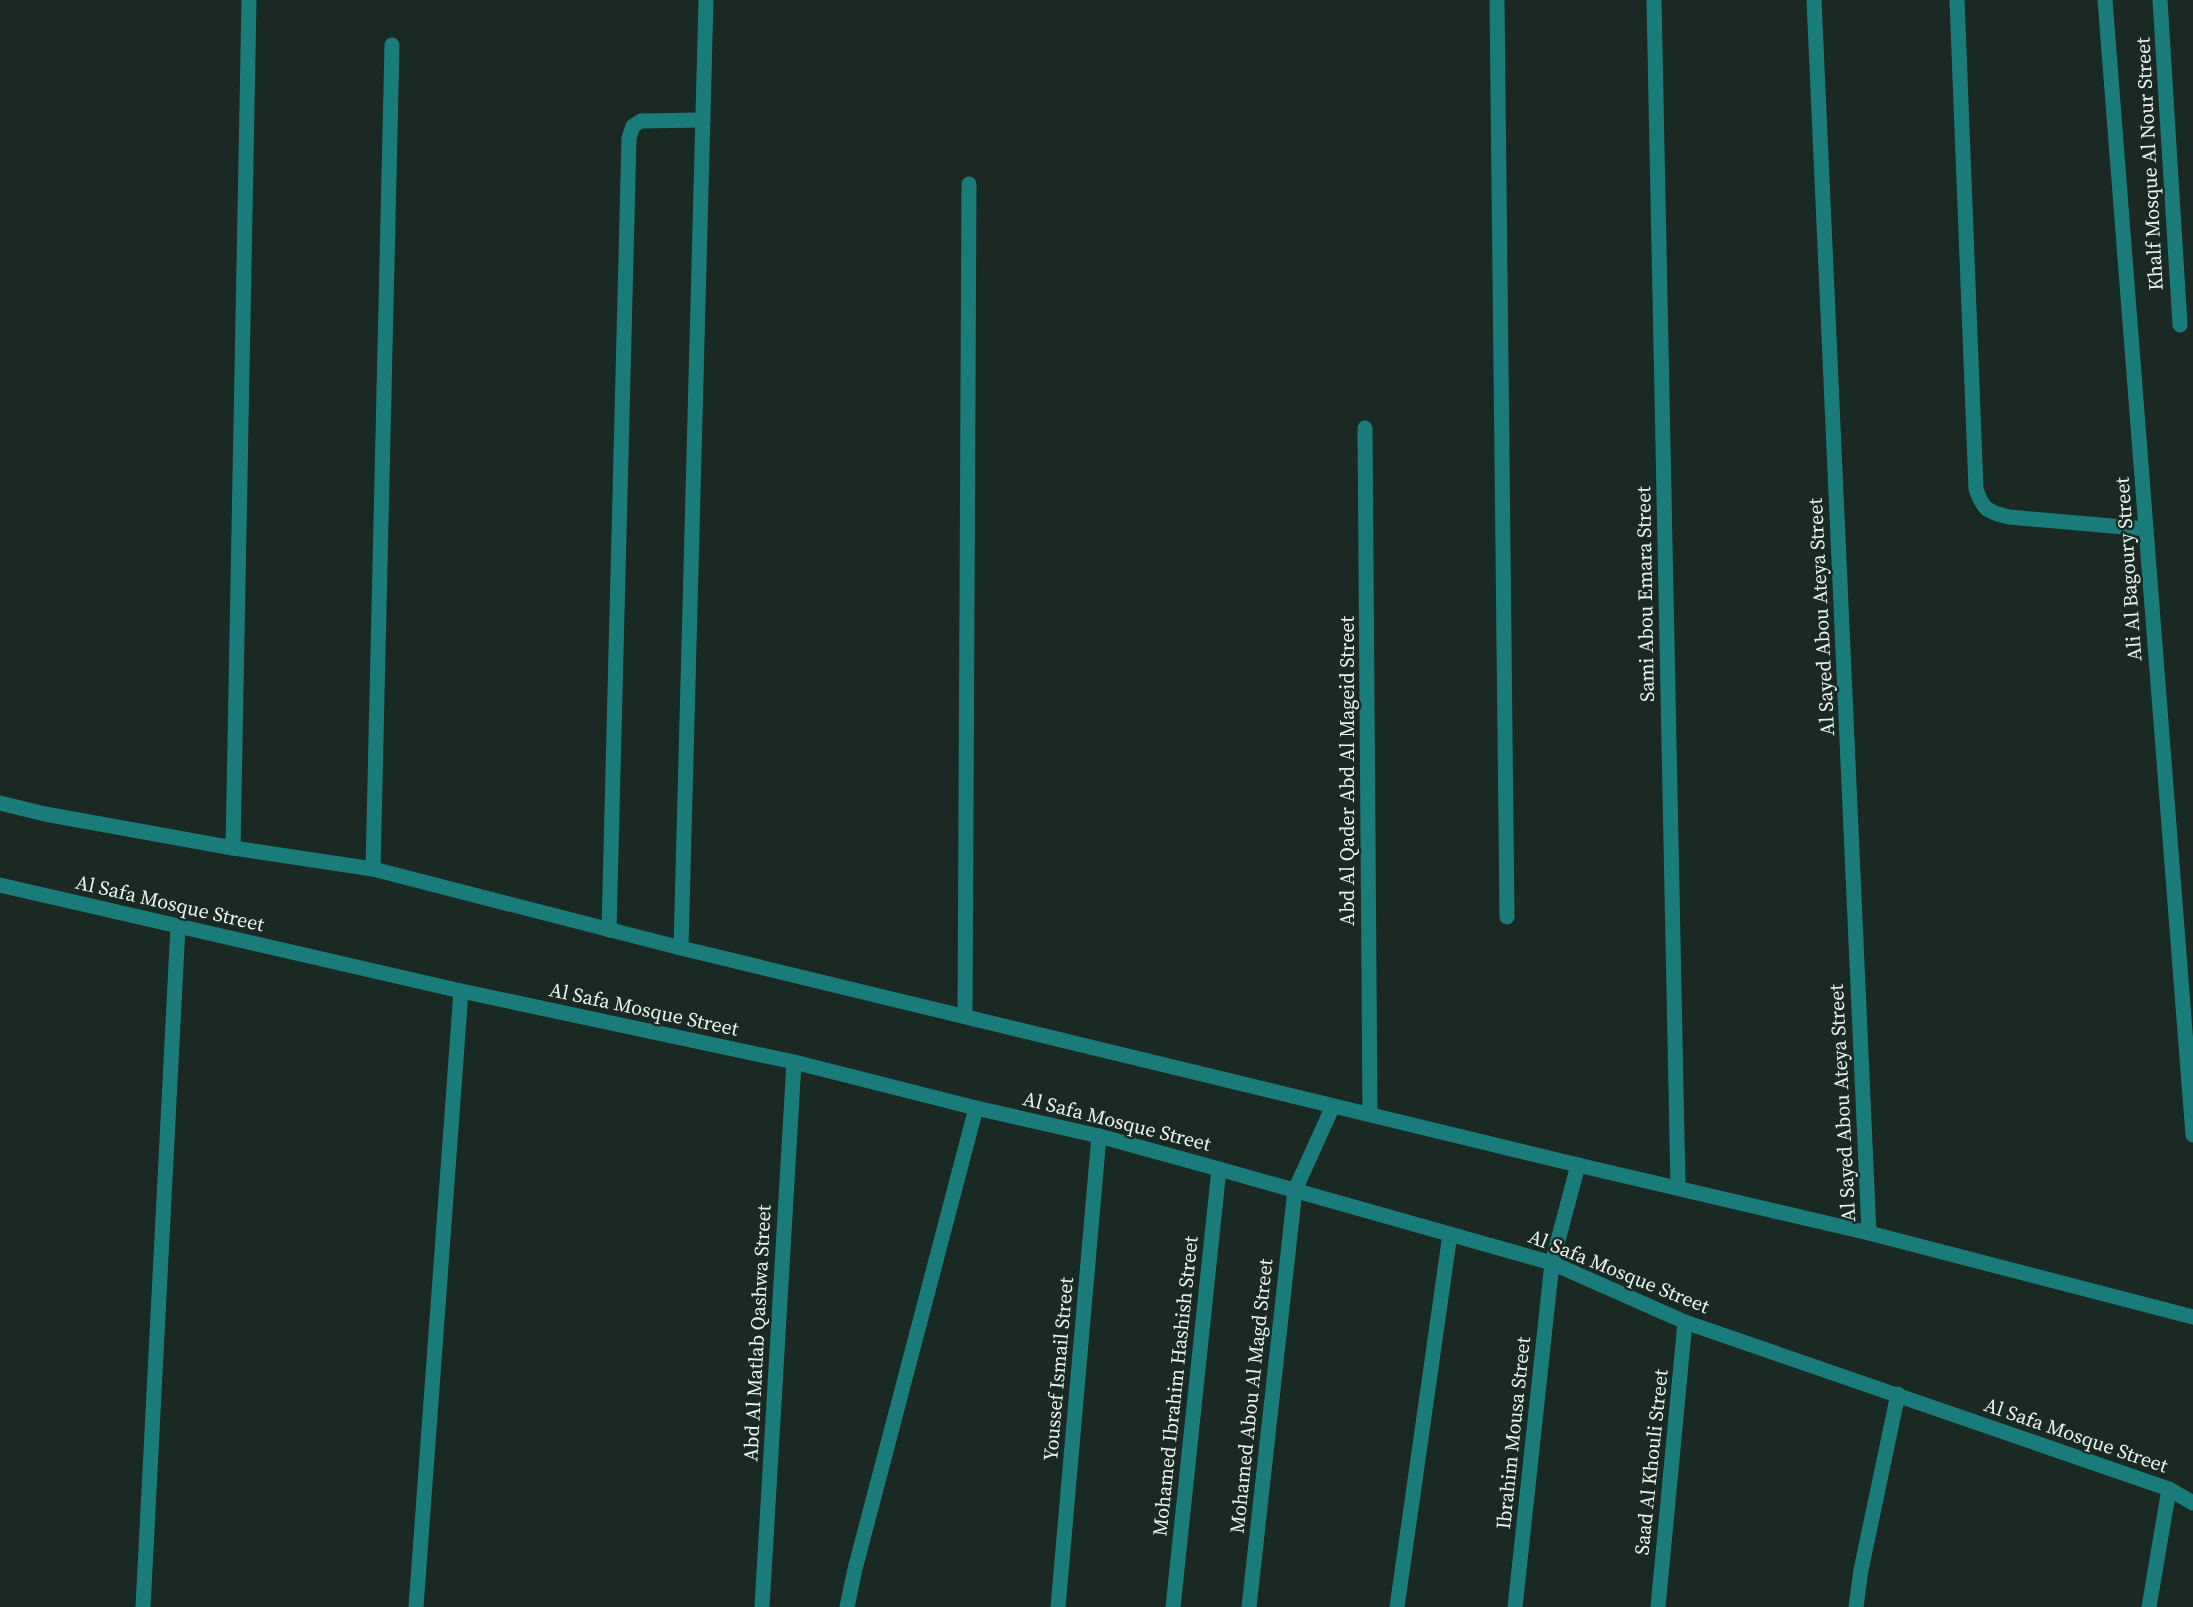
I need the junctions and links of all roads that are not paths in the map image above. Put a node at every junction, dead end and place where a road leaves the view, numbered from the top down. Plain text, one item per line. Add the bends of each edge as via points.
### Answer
1 (249, 0) edge
2 (706, 0) edge
3 (1497, 0) edge
4 (1654, 0) edge
5 (1814, 0) edge
6 (1957, 0) edge
7 (2105, 0) edge
8 (2160, 0) edge
9 (392, 45) dead end
10 (703, 120) junction
11 (969, 184) dead end
12 (2180, 325) dead end
13 (1365, 428) dead end
14 (2146, 529) junction
15 (0, 803) edge
16 (233, 848) junction
17 (373, 869) junction
18 (0, 885) edge
19 (1507, 917) dead end
20 (178, 926) junction
21 (609, 930) junction
22 (681, 948) junction
23 (461, 991) junction
24 (965, 1016) junction
25 (794, 1062) junction
26 (1333, 1106) junction
27 (976, 1108) junction
28 (1370, 1114) junction
29 (2193, 1135) edge
30 (1099, 1136) junction
31 (1578, 1165) junction
32 (1219, 1169) junction
33 (1678, 1188) junction
34 (1295, 1190) junction
35 (1869, 1233) junction
36 (1450, 1234) junction
37 (1552, 1263) junction
38 (2193, 1317) edge
39 (1686, 1322) junction
40 (1898, 1394) junction
41 (2169, 1489) junction
42 (2193, 1503) edge
43 (143, 1607) edge
44 (416, 1607) edge
45 (762, 1607) edge
46 (847, 1607) edge
47 (1058, 1607) edge
48 (1173, 1607) edge
49 (1249, 1607) edge
50 (1398, 1607) edge
51 (1515, 1607) edge
52 (1658, 1607) edge
53 (1856, 1607) edge
54 (2150, 1607) edge

1 - 16 street
2 - 10 street
3 - 19 street
4 - 33 street, Sami Abou Emara Street
5 - 35 street, Al Sayed Abou Ateya Street
6 - 14 street via 1976,489 1981,503 1990,512 2009,518
7 - 14 street, Ali Al Bagoury Street
8 - 12 street, Khalf Mosque Al Nour Street
9 - 17 street
10 - 21 street via 641,121 633,126 629,138
10 - 22 street
11 - 24 street
13 - 28 street, Abd Al Qader Abd Al Mageid Street
14 - 29 street, Ali Al Bagoury Street
15 - 16 street
16 - 17 street
17 - 21 street
18 - 20 street, Al Safa Mosque Street
20 - 23 street, Al Safa Mosque Street
20 - 43 street
21 - 22 street
22 - 24 street
23 - 25 street, Al Safa Mosque Street
23 - 44 street
24 - 26 street
25 - 27 street, Al Safa Mosque Street
25 - 45 street, Abd Al Matlab Qashwa Street
26 - 28 street
26 - 34 street, Mohamed Abou Al Magd Street
27 - 30 street, Al Safa Mosque Street
27 - 46 street
28 - 31 street
30 - 32 street, Al Safa Mosque Street
30 - 47 street, Youssef Ismail Street
31 - 33 street
31 - 37 street, Ibrahim Mousa Street
32 - 34 street, Al Safa Mosque Street
32 - 48 street, Mohamed Ibrahim Hashish Street
33 - 35 street
34 - 36 street, Al Safa Mosque Street
34 - 49 street, Mohamed Abou Al Magd Street
35 - 38 street
36 - 37 street, Al Safa Mosque Street
36 - 50 street
37 - 39 street, Al Safa Mosque Street
37 - 51 street, Ibrahim Mousa Street
39 - 40 street, Al Safa Mosque Street
39 - 52 street, Saad Al Khouli Street
40 - 41 street, Al Safa Mosque Street
40 - 53 street
41 - 42 street, Al Safa Mosque Street
41 - 54 street

